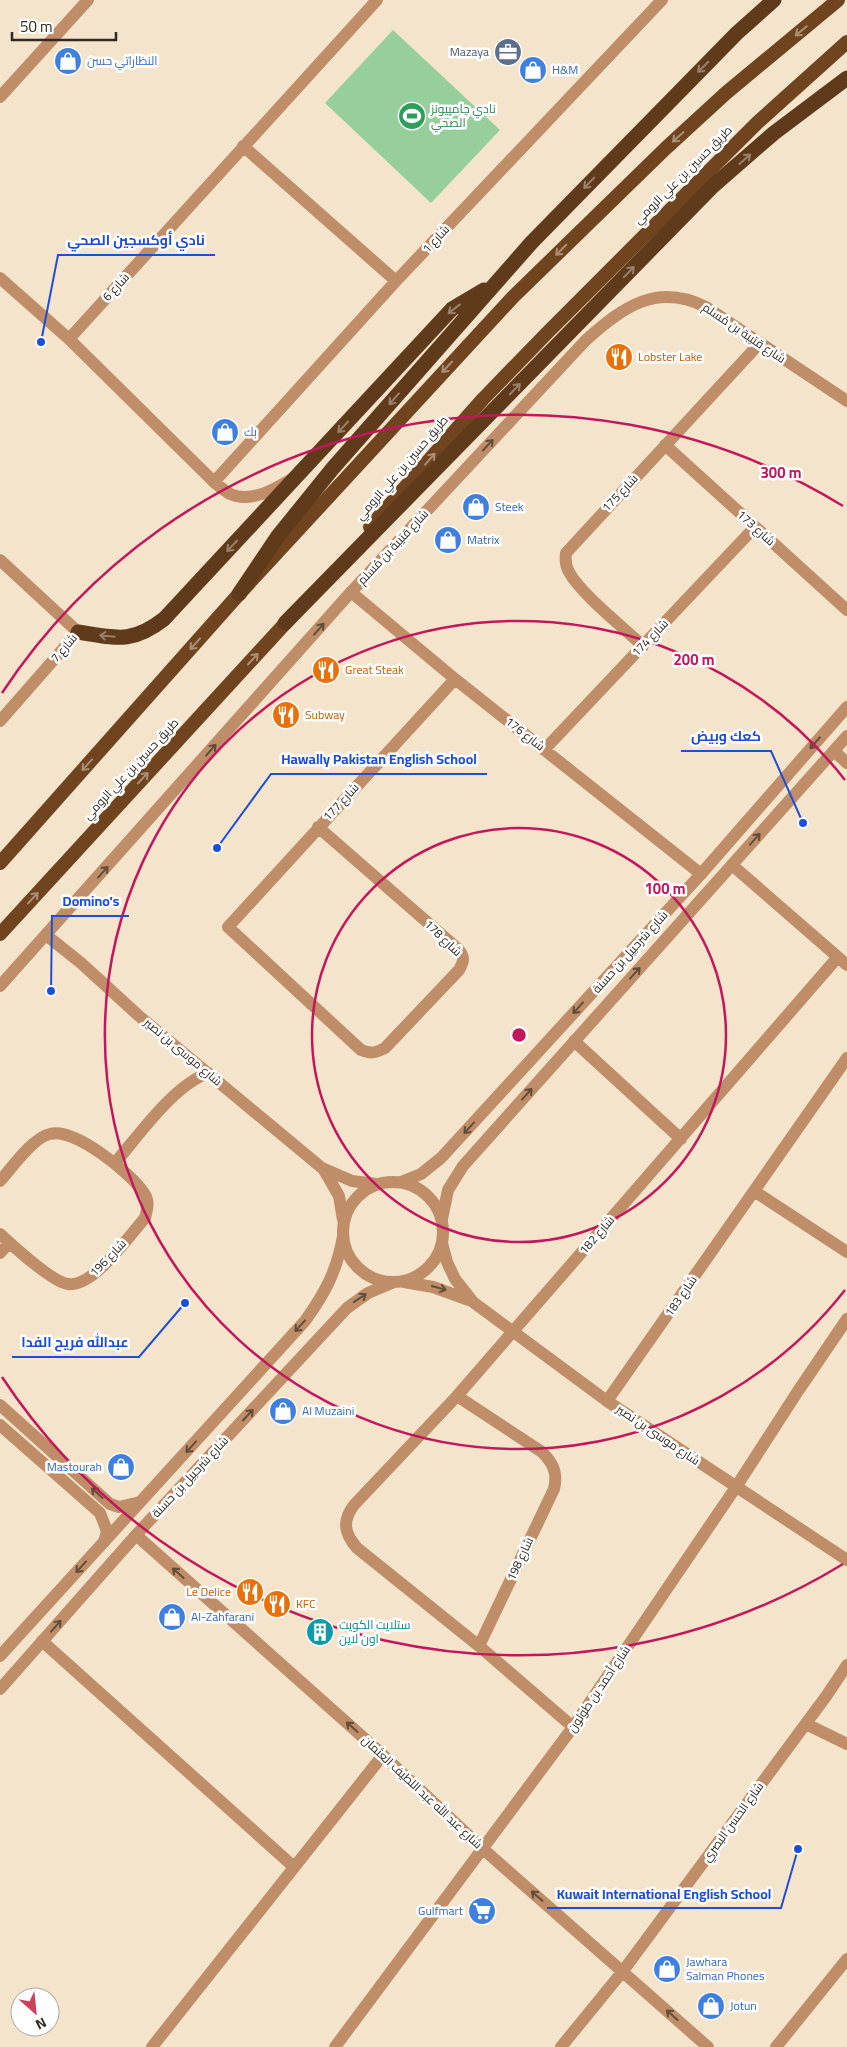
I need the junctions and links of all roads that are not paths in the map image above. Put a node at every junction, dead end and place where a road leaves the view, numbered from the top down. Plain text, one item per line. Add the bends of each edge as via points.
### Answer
1 (88, 0) edge
2 (377, 0) edge
3 (662, 0) edge
4 (757, 0) edge
5 (774, 0) edge
6 (838, 0) edge
7 (737, 33) junction
8 (847, 42) edge
9 (847, 78) edge
10 (2, 91) edge
11 (243, 146) junction
12 (0, 278) edge
13 (396, 281) junction
14 (496, 283) junction
15 (69, 340) junction
16 (759, 344) junction
17 (847, 401) edge
18 (665, 445) junction
19 (296, 477) junction
20 (214, 482) junction
21 (755, 527) junction
22 (0, 560) edge
23 (351, 592) junction
24 (239, 594) junction
25 (847, 610) edge
26 (285, 623) junction
27 (78, 632) junction
28 (643, 646) junction
29 (455, 679) junction
30 (847, 707) edge
31 (0, 721) edge
32 (847, 736) edge
33 (544, 750) junction
34 (834, 751) junction
35 (847, 763) edge
36 (318, 826) junction
37 (0, 862) edge
38 (732, 865) junction
39 (700, 874) junction
40 (0, 934) edge
41 (46, 935) junction
42 (842, 962) edge
43 (0, 986) edge
44 (574, 1042) junction
45 (369, 1054) joint
46 (847, 1058) edge
47 (208, 1073) junction
48 (681, 1139) junction
49 (115, 1163) junction
50 (322, 1168) junction
51 (0, 1181) edge
52 (401, 1182) junction
53 (376, 1184) junction
54 (754, 1191) junction
55 (442, 1218) junction
56 (343, 1232) junction
57 (5, 1238) edge
58 (442, 1243) junction
59 (847, 1252) edge
60 (0, 1253) edge
61 (398, 1282) junction
62 (473, 1302) junction
63 (847, 1319) edge
64 (512, 1331) junction
65 (457, 1396) junction
66 (607, 1401) junction
67 (0, 1404) edge
68 (0, 1425) edge
69 (736, 1487) junction
70 (140, 1502) junction
71 (136, 1535) junction
72 (104, 1542) junction
73 (847, 1560) edge
74 (42, 1642) junction
75 (479, 1646) junction
76 (0, 1656) edge
77 (847, 1665) edge
78 (0, 1689) edge
79 (806, 1724) junction
80 (573, 1727) junction
81 (847, 1744) edge
82 (383, 1755) junction
83 (482, 1848) junction
84 (294, 1867) junction
85 (847, 1959) edge
86 (623, 1971) junction
87 (152, 2047) edge
88 (335, 2047) edge
89 (561, 2047) edge
90 (708, 2047) edge
91 (776, 2047) edge

1 - 10 street
2 - 11 street, شارع 6
3 - 13 street, شارع 1
4 - 7 highway
5 - 7 highway
6 -> 24 highway via 726,93 527,284
7 -> 14 highway via 532,242
26 -> 8 highway, طريق حسين بن علي الرومي via 521,359 750,130
26 -> 9 highway via 713,186 774,133
11 - 13 street
11 - 15 street, شارع 6
12 - 15 street
13 - 20 street, شارع 1
14 -> 19 highway via 452,309
14 -> 24 highway via 327,476 278,536
15 - 20 street
16 - 17 street, شارع قتيبة بن مُسلم
16 - 18 street, شارع 175
23 -> 16 street, شارع قتيبة بن مُسلم via 586,340 623,311 655,297 686,298 706,307
18 - 21 street, شارع 173
18 - 28 street, شارع 175 via 569,548 565,558 569,572 583,590
19 - 20 street via 269,492 247,497 230,494
19 -> 27 highway via 164,619 149,631 130,637
21 - 25 street, شارع 173
21 - 28 street, شارع 174
22 - 27 street, شارع 7
23 - 29 street, شارع 176
41 -> 23 street, شارع قتيبة بن مُسلم
24 -> 37 highway
40 -> 26 highway, طريق حسين بن علي الرومي
27 - 31 street, شارع 7
28 - 33 street, شارع 174
29 - 33 street, شارع 176
29 - 36 street, شارع 177
30 -> 39 street, شارع شرحبيل بن حسنة
32 - 34 street, شارع شرحبيل بن حسنة
33 - 39 street, شارع 176
34 - 35 street
38 -> 34 street, شارع شرحبيل بن حسنة
36 - 45 street, شارع 177 via 228,927
36 - 45 street, شارع 178 via 464,957 459,970 385,1048
38 - 42 street
44 -> 38 street, شارع شرحبيل بن حسنة
39 -> 52 street, شارع شرحبيل بن حسنة via 441,1158 420,1174
41 - 43 street, شارع قتيبة بن مُسلم
41 - 47 street, شارع موسى بن نصير
42 - 48 street, شارع 182
44 - 48 street
55 -> 44 street, شارع شرحبيل بن حسنة via 448,1190 463,1166
46 - 54 street, شارع 183
47 - 49 street via 181,1088
47 - 50 street, شارع موسى بن نصير
48 - 64 street, شارع 182
49 - 51 street, شارع 196 via 73,1136 60,1132 49,1134 33,1144
49 - 57 street, شارع 196 via 144,1193 148,1207 145,1218 96,1274 79,1283 67,1284 54,1279
50 - 53 street, شارع موسى بن نصير via 352,1181
50 - 56 street, شارع موسى بن نصير via 339,1196
52 - 53 street
52 - 55 street via 424,1191
53 - 56 street via 355,1198 346,1212
54 - 59 street
54 - 66 street, شارع 183
55 - 58 street
56 - 61 street via 347,1252 356,1266 377,1280
56 -> 70 street, شارع شرحبيل بن حسنة via 335,1272 305,1321
57 - 60 street, شارع 196
58 - 61 street via 430,1265 418,1275
58 - 62 street, شارع موسى بن نصير via 455,1279
61 -> 62 street, شارع موسى بن نصير via 439,1288
71 -> 61 street, شارع شرحبيل بن حسنة via 347,1308 368,1293
62 - 64 street, شارع موسى بن نصير
63 - 69 street, شارع أحمد بن طولون
64 - 65 street, شارع 182
64 - 66 street, شارع موسى بن نصير
65 - 75 street, شارع 198 via 536,1447 549,1458 555,1471 554,1489
65 - 75 street, شارع 182 via 354,1505 345,1525 357,1548
66 - 69 street, شارع موسى بن نصير
70 -> 67 street via 119,1507 110,1504
68 - 72 street via 100,1513 107,1531
69 - 73 street, شارع موسى بن نصير
69 - 80 street, شارع أحمد بن طولون
70 - 72 street, شارع شرحبيل بن حسنة
74 -> 71 street, شارع شرحبيل بن حسنة
82 -> 71 street, شارع عبد الله عبد اللطيف العثمان
72 -> 76 street, شارع شرحبيل بن حسنة
74 - 78 street, شارع شرحبيل بن حسنة
74 - 84 street
75 - 80 street
77 - 79 street, شارع الحسن البصري
79 - 81 street
79 - 86 street, شارع الحسن البصري
80 - 83 street, شارع أحمد بن طولون
82 - 83 street, شارع عبد الله عبد اللطيف العثمان
82 - 84 street
86 -> 83 street, شارع عبد الله عبد اللطيف العثمان
83 - 88 street, شارع أحمد بن طولون
84 - 87 street
85 - 91 street
86 - 89 street, شارع الحسن البصري
90 -> 86 street, شارع عبد الله عبد اللطيف العثمان

